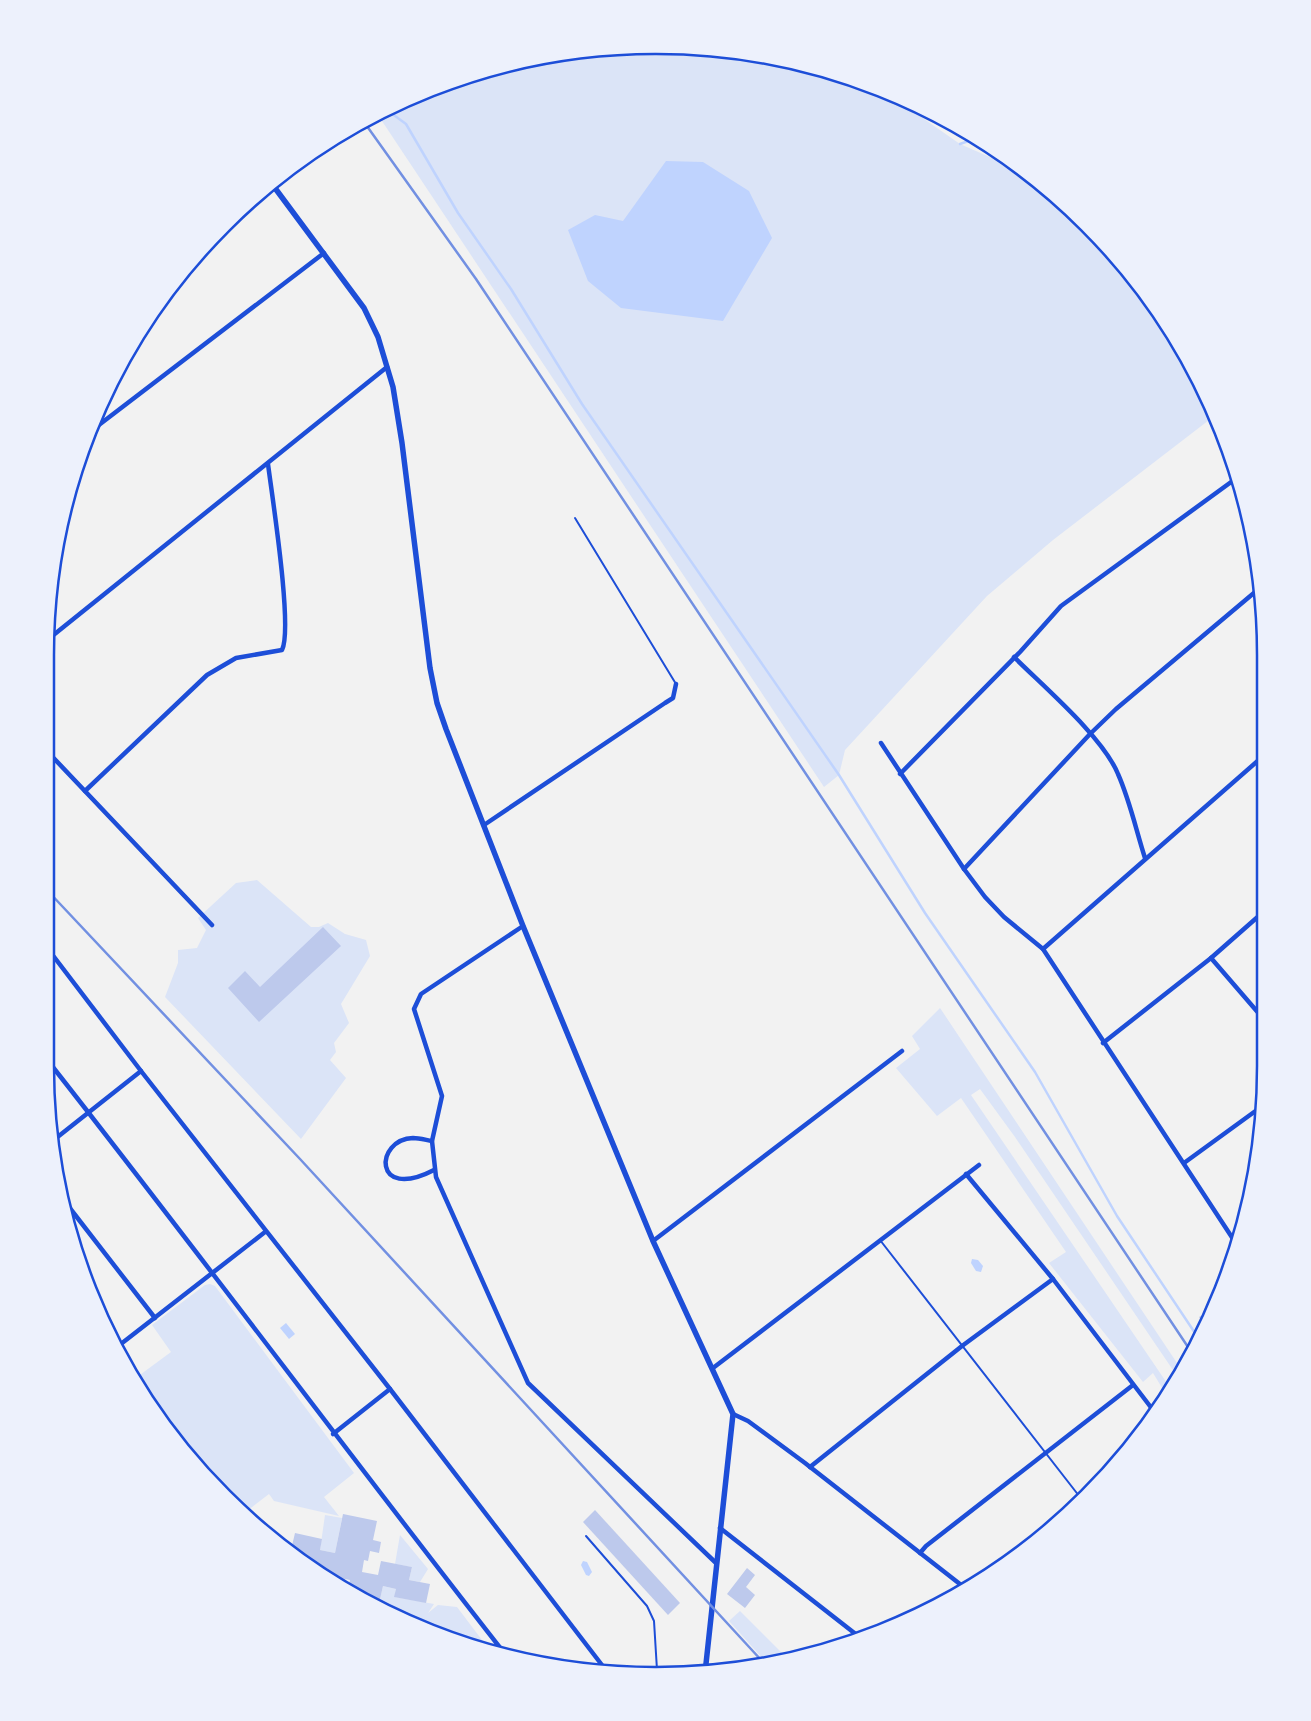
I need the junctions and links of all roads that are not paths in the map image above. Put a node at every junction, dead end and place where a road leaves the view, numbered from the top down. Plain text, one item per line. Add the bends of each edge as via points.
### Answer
1 (276, 189) edge
2 (324, 253) junction
3 (387, 366) junction
4 (101, 424) edge
5 (268, 464) junction
6 (1231, 482) edge
7 (575, 518) dead end
8 (1254, 593) edge
9 (55, 634) edge
10 (1014, 657) junction
11 (676, 684) joint
12 (1090, 734) junction
13 (881, 743) dead end
14 (54, 758) edge
15 (1257, 761) edge
16 (900, 774) junction
17 (85, 791) junction
18 (484, 825) junction
19 (1145, 858) junction
20 (964, 869) junction
21 (1257, 918) edge
22 (212, 924) dead end
23 (523, 926) junction
24 (1043, 949) junction
25 (54, 956) edge
26 (1211, 958) junction
27 (1257, 1011) edge
28 (1103, 1043) junction
29 (902, 1051) dead end
30 (54, 1067) edge
31 (141, 1071) junction
32 (1255, 1112) edge
33 (90, 1113) junction
34 (58, 1137) edge
35 (432, 1141) junction
36 (1184, 1163) junction
37 (979, 1165) dead end
38 (434, 1170) junction
39 (966, 1174) junction
40 (71, 1210) edge
41 (265, 1232) junction
42 (1232, 1236) edge
43 (880, 1240) junction
44 (653, 1242) junction
45 (213, 1273) junction
46 (1052, 1279) junction
47 (155, 1318) junction
48 (122, 1343) edge
49 (962, 1346) junction
50 (713, 1368) junction
51 (1133, 1385) junction
52 (390, 1389) junction
53 (1151, 1407) edge
54 (733, 1414) junction
55 (333, 1434) junction
56 (1045, 1454) junction
57 (810, 1467) junction
58 (1077, 1495) edge
59 (720, 1528) junction
60 (586, 1536) dead end
61 (920, 1553) junction
62 (716, 1564) junction
63 (960, 1584) edge
64 (854, 1633) edge
65 (499, 1647) edge
66 (602, 1665) edge
67 (706, 1665) edge
68 (657, 1667) edge

1 - 2 street
2 - 3 street via 364,308
2 - 4 street
3 - 5 street
3 - 18 street via 402,443 437,703
5 - 9 street
5 - 17 street via 284,597 285,643 282,650 236,658 223,664
6 - 10 street via 1061,606
7 - 11 lane
8 - 12 street via 1145,682
10 - 12 street
10 - 16 street
11 - 18 street via 673,698
12 - 19 street via 1118,774
12 - 20 street
13 - 16 street
14 - 17 street
15 - 19 street
16 - 20 street
17 - 22 street
18 - 23 street
19 - 24 street
20 - 24 street via 1004,916
21 - 26 street
23 - 35 street via 421,994 414,1009 442,1096
23 - 44 street
24 - 28 street
25 - 31 street
26 - 27 street
26 - 28 street
28 - 36 street
29 - 44 street
30 - 33 street
31 - 33 street
31 - 41 street
32 - 36 street
33 - 34 street
33 - 45 street
35 - 38 street
35 - 38 street via 402,1140 392,1147 385,1164 394,1177 402,1181 417,1179
36 - 42 street
37 - 39 street
38 - 62 street via 528,1383
39 - 43 street
39 - 46 street
40 - 47 street
41 - 45 street
41 - 52 street
43 - 49 lane
43 - 50 street
44 - 50 street
45 - 47 street
45 - 55 street
46 - 49 street
46 - 51 street
47 - 48 street
49 - 56 lane
49 - 57 street
50 - 54 street
51 - 53 street
51 - 56 street
52 - 55 street
52 - 66 street
54 - 57 street via 748,1421
54 - 59 street
55 - 65 street
56 - 58 lane
56 - 61 street
57 - 61 street
59 - 62 street
59 - 64 street
60 - 68 lane via 647,1606 654,1620
61 - 63 street
62 - 67 street

